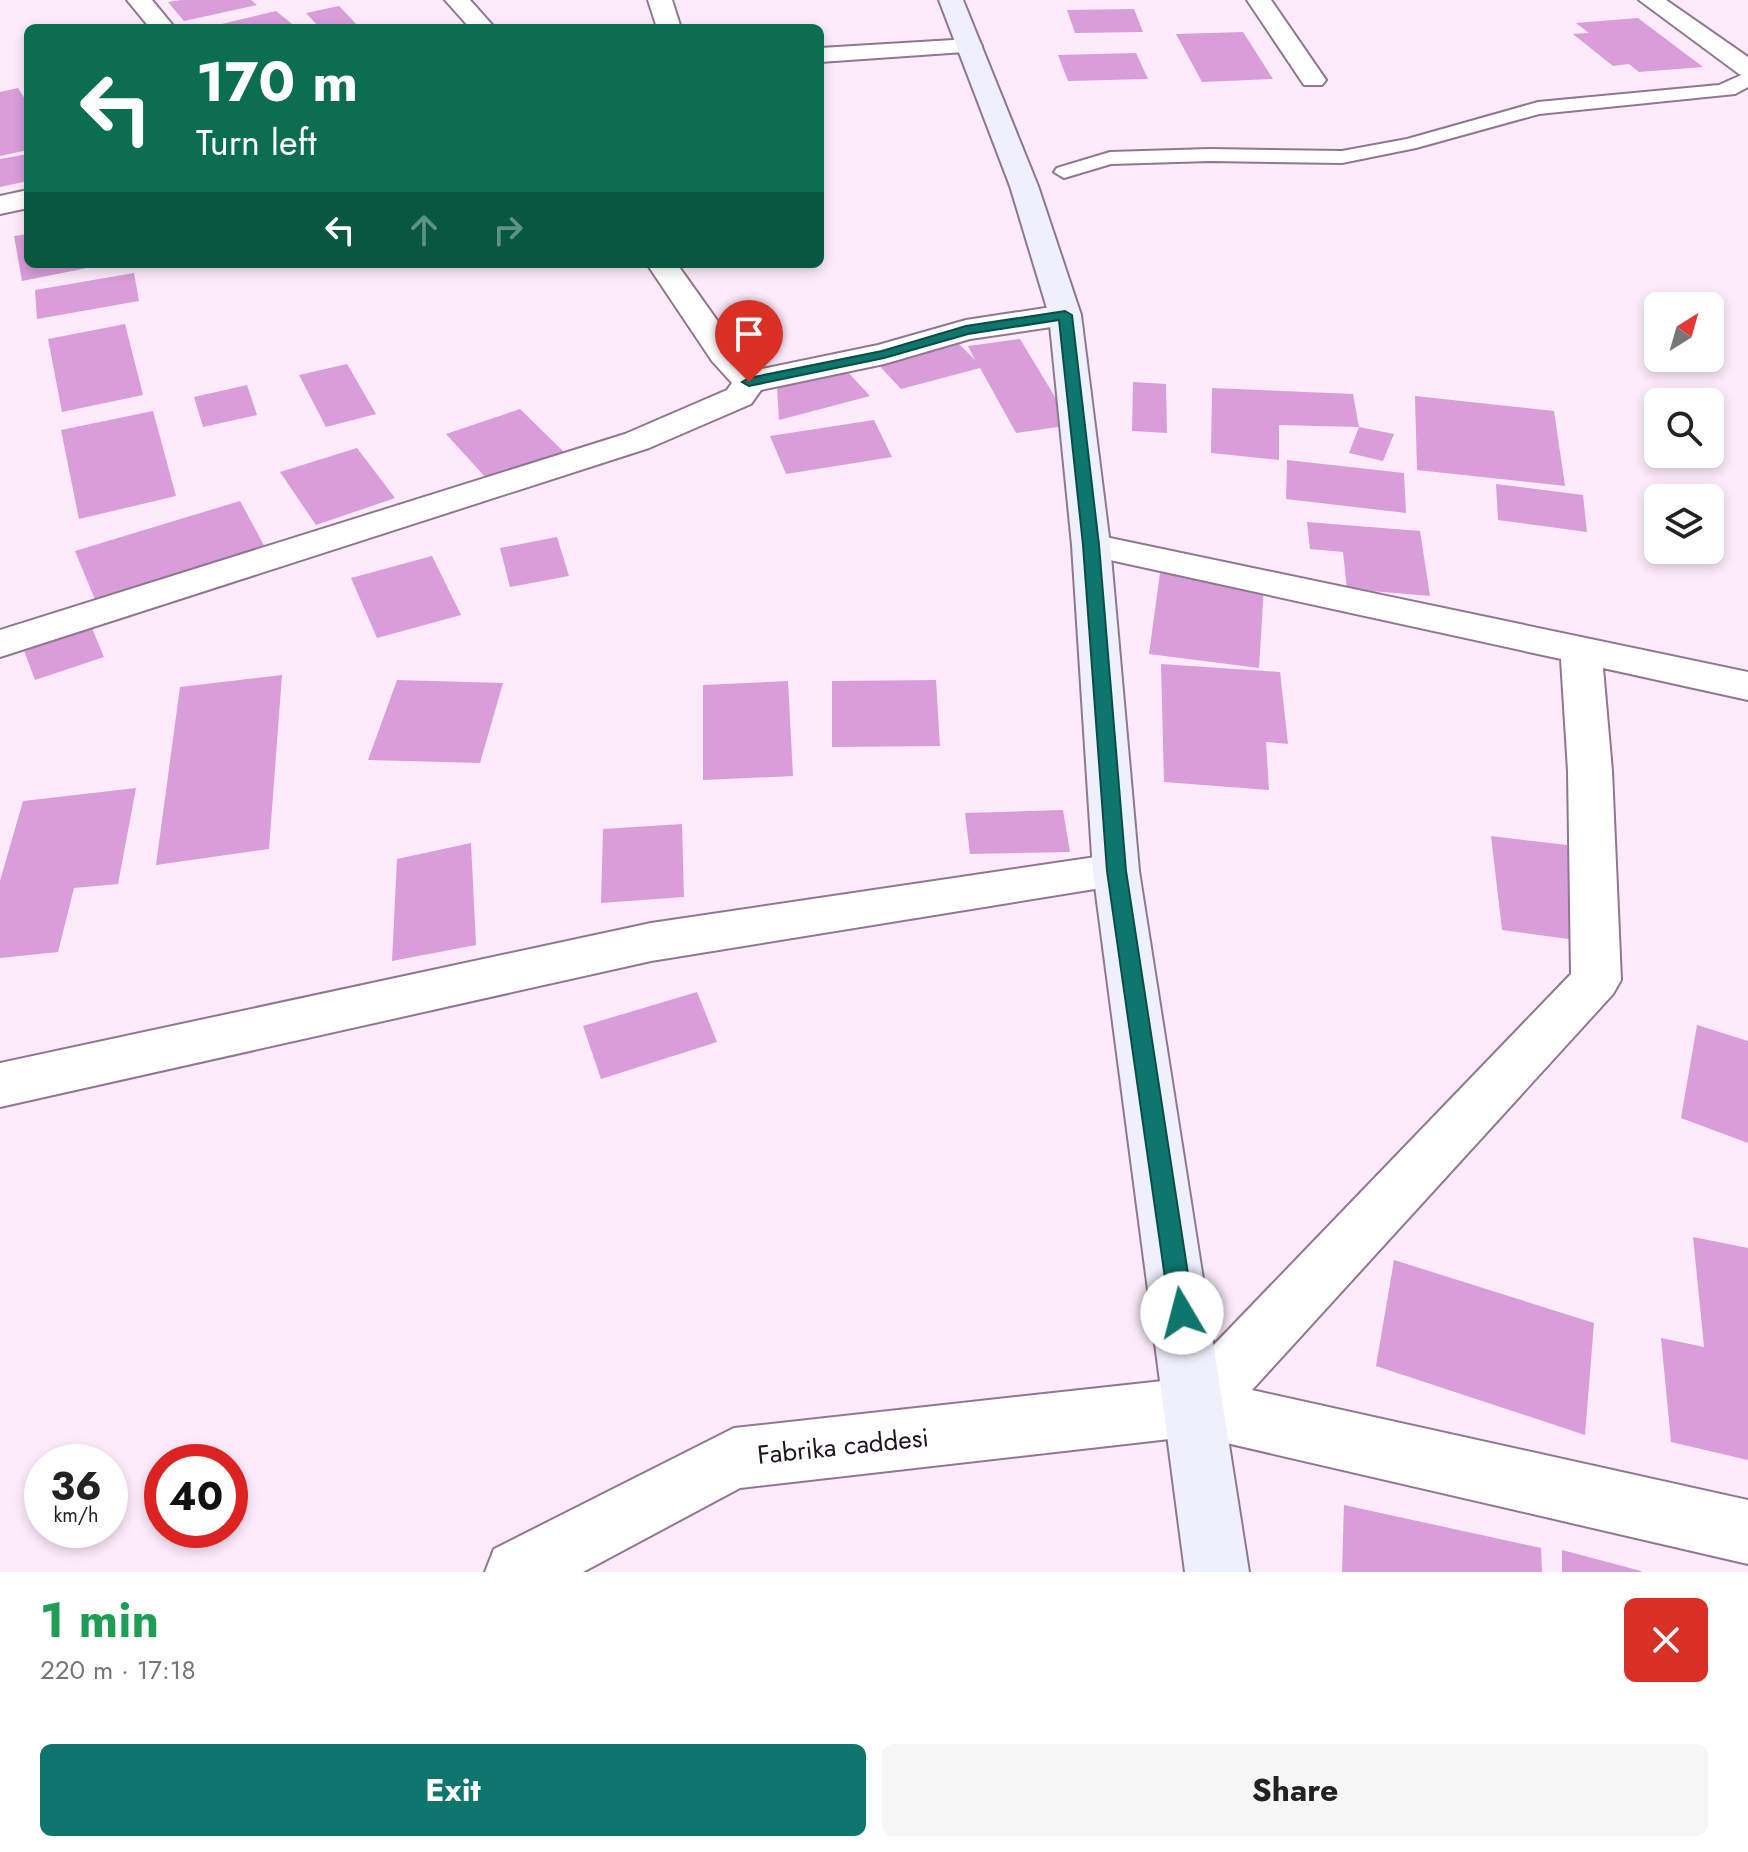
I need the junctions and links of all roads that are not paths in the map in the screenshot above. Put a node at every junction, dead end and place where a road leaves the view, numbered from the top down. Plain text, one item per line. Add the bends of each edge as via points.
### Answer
1 (139, 0) edge
2 (457, 0) edge
3 (660, 0) edge
4 (951, 0) edge
5 (1259, 0) edge
6 (1651, 0) edge
7 (160, 24) edge
8 (479, 24) edge
9 (668, 24) edge
10 (970, 46) junction
11 (824, 55) edge
12 (1748, 69) edge
13 (1748, 78) edge
14 (1313, 80) dead end
15 (1064, 172) dead end
16 (24, 200) edge
17 (0, 205) edge
18 (665, 268) edge
19 (1065, 315) junction
20 (749, 382) junction
21 (1091, 545) junction
22 (0, 644) edge
23 (1581, 650) junction
24 (1748, 686) edge
25 (1116, 871) junction
26 (0, 1085) edge
27 (1196, 1407) junction
28 (1748, 1532) edge
29 (517, 1572) edge
30 (1217, 1572) edge

1 - 7 street
2 - 8 street
3 - 9 street
4 - 10 street
5 - 14 street
6 - 12 street
10 - 11 street
10 - 19 street via 1024,186
13 - 15 lane via 1719,91 1538,108 1342,157 1110,158
16 - 17 street
18 - 20 street
19 - 20 street via 966,330 884,354
19 - 21 street
20 - 22 street via 739,397 637,441
21 - 23 street
21 - 25 street
23 - 24 street
23 - 27 street via 1596,980
25 - 26 street via 651,942
25 - 27 street
27 - 28 street, Fabrika caddesi
27 - 29 street, Fabrika caddesi via 734,1458
27 - 30 street

